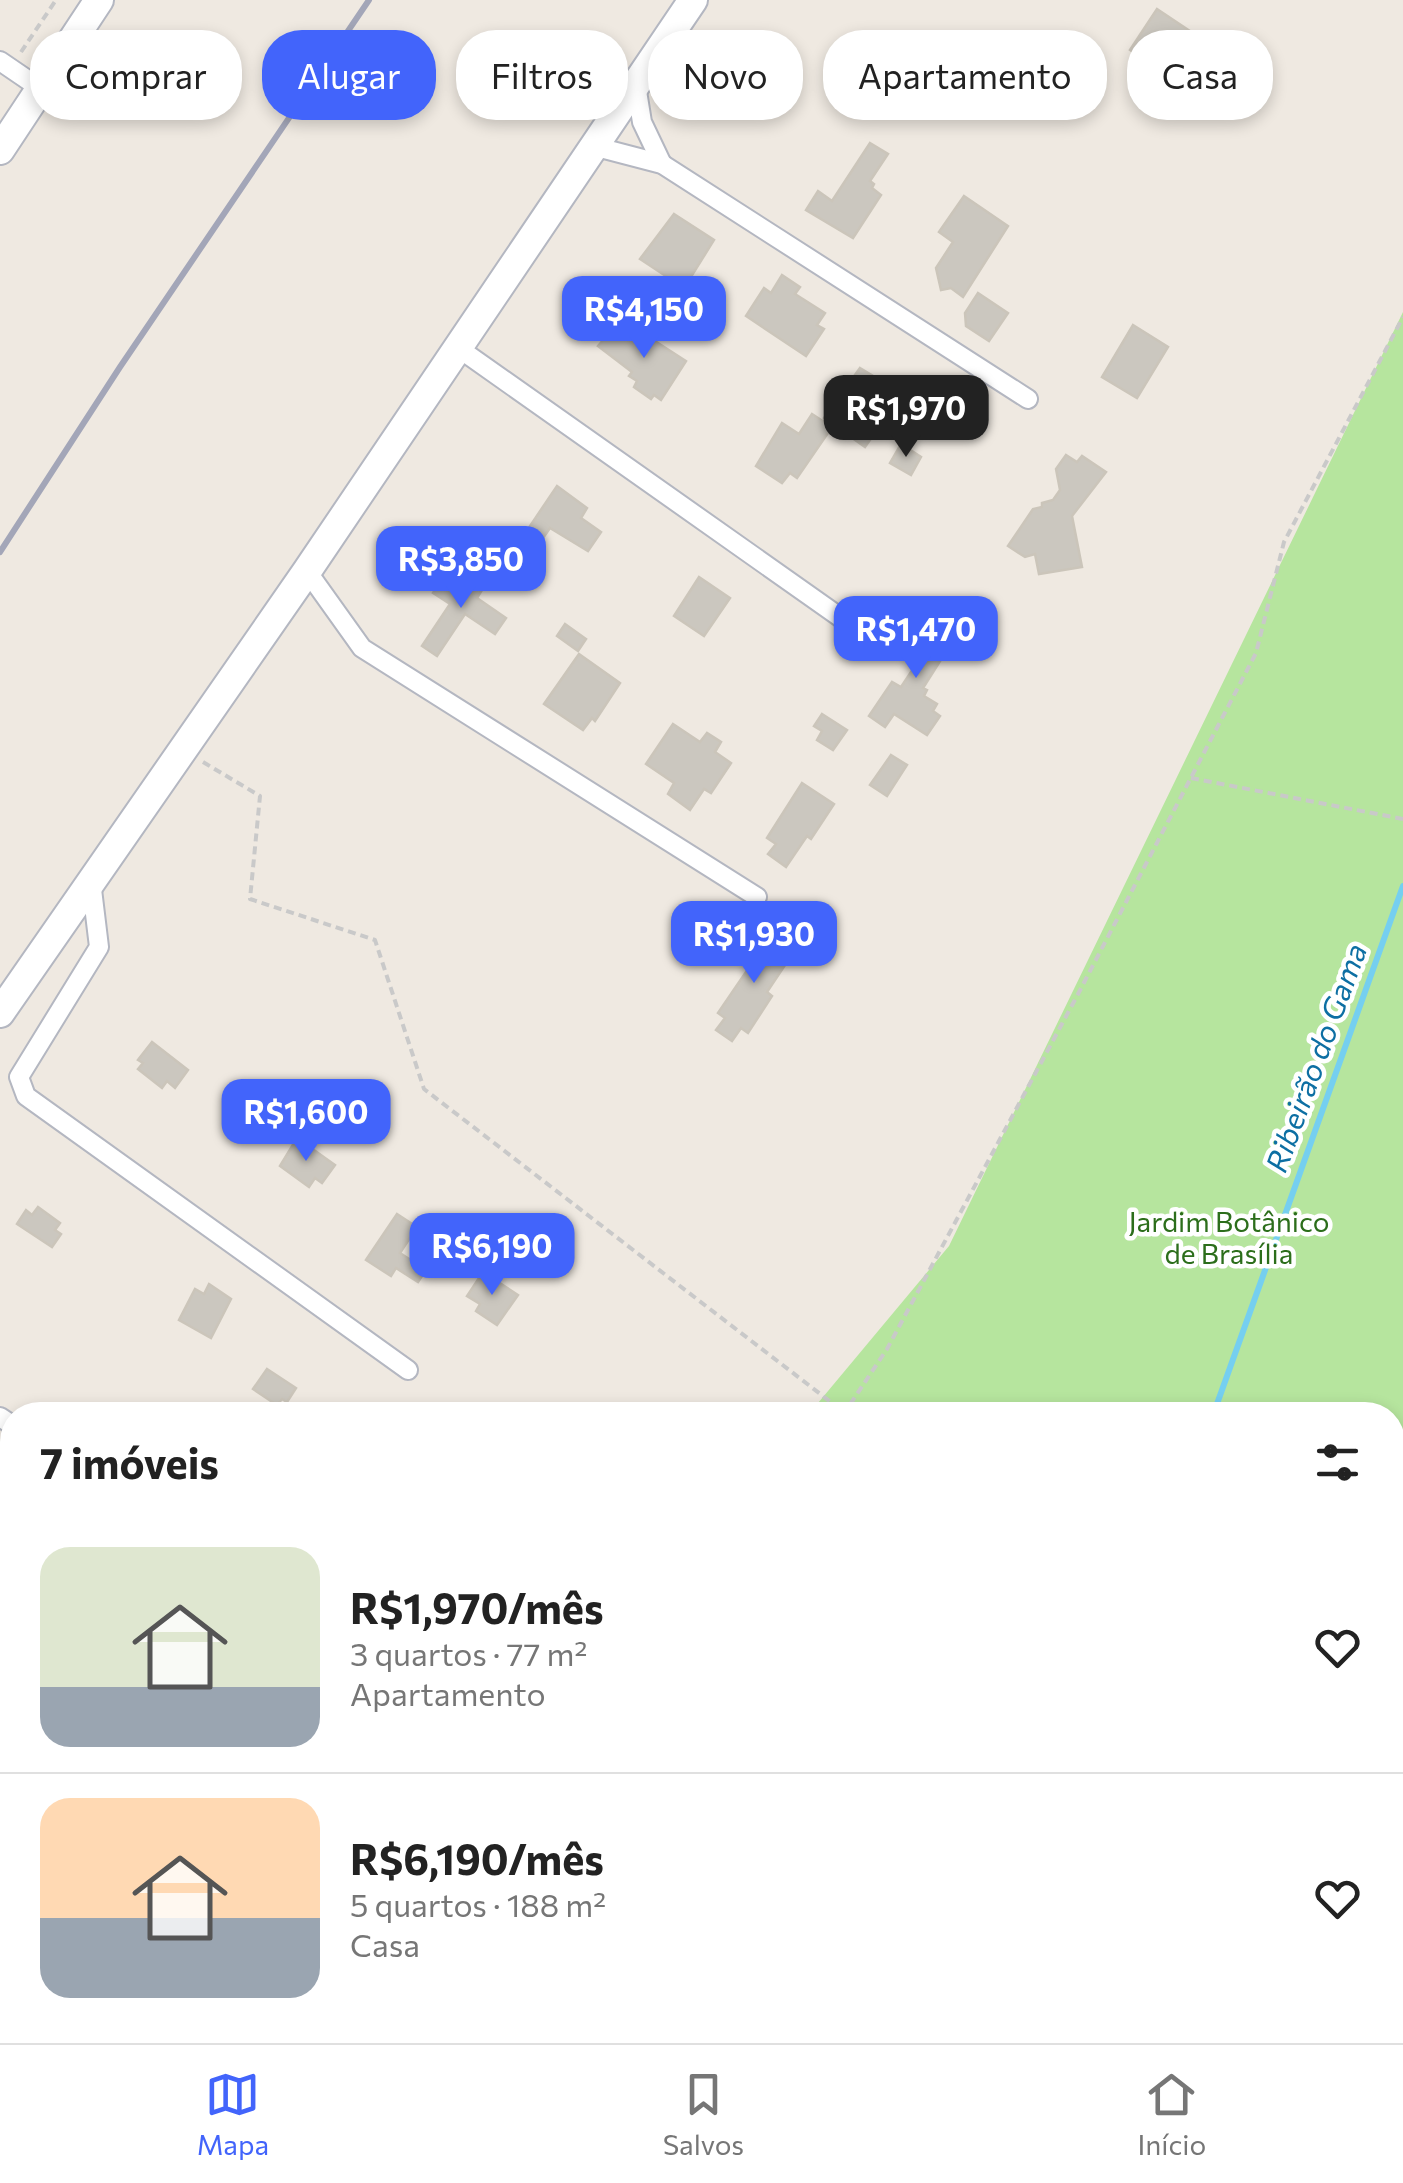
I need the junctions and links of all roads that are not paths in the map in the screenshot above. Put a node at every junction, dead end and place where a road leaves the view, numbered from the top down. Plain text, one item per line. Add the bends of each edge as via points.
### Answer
1 (99, 0) edge
2 (693, 0) edge
3 (79, 30) edge
4 (5, 65) edge
5 (30, 81) edge
6 (636, 85) junction
7 (30, 105) edge
8 (592, 146) junction
9 (0, 150) edge
10 (662, 164) junction
11 (457, 346) junction
12 (1028, 398) dead end
13 (308, 572) junction
14 (885, 649) dead end
15 (91, 880) junction
16 (757, 897) dead end
17 (0, 1013) edge
18 (408, 1370) dead end

1 - 3 street
2 - 6 street
4 - 5 street
6 - 8 street
6 - 10 street via 642,122
7 - 9 street
8 - 10 street
8 - 11 street
10 - 12 street
11 - 13 street
11 - 14 street
13 - 15 street
13 - 16 street via 362,648
15 - 17 street
15 - 18 street via 99,947 19,1077 26,1096

